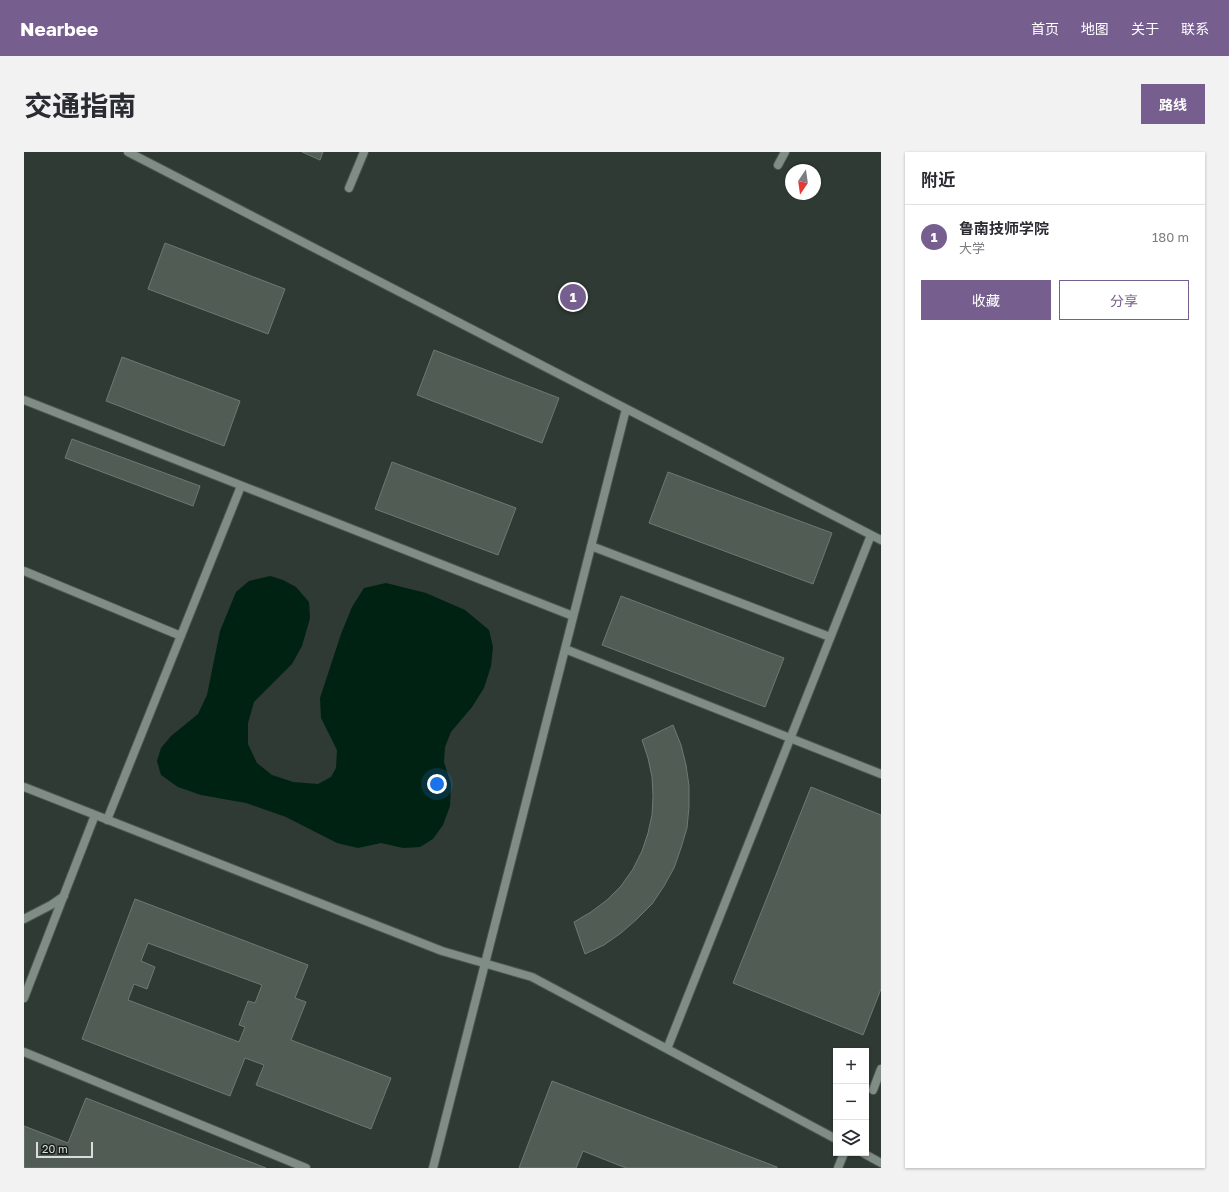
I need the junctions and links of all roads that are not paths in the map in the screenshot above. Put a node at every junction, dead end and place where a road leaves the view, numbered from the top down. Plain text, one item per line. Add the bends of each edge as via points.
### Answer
1 (128, 152) edge
2 (364, 152) edge
3 (785, 152) edge
4 (778, 165) dead end
5 (349, 188) dead end
6 (25, 402) edge
7 (626, 409) junction
8 (242, 486) junction
9 (871, 535) junction
10 (881, 540) edge
11 (591, 546) junction
12 (24, 571) edge
13 (573, 616) junction
14 (181, 636) junction
15 (830, 637) junction
16 (565, 649) junction
17 (790, 738) junction
18 (881, 774) edge
19 (24, 787) edge
20 (96, 815) junction
21 (107, 820) junction
22 (64, 895) junction
23 (24, 919) edge
24 (485, 964) junction
25 (24, 998) edge
26 (667, 1049) junction
27 (24, 1052) edge
28 (881, 1069) edge
29 (873, 1090) dead end
30 (833, 1137) edge
31 (843, 1156) edge
32 (868, 1156) edge
33 (881, 1163) edge
34 (306, 1168) edge
35 (433, 1168) edge
36 (838, 1168) edge

1 - 7 street
2 - 5 street
3 - 4 street
6 - 8 street
7 - 9 street
7 - 11 street
8 - 13 street
8 - 14 street
9 - 10 street
9 - 15 street
11 - 13 street
11 - 15 street
12 - 14 street
13 - 16 street
14 - 21 street
15 - 17 street
16 - 17 street
16 - 24 street
17 - 18 street
17 - 26 street
19 - 20 street
20 - 21 street
20 - 22 street
21 - 24 street via 442,951
22 - 23 street via 51,906
22 - 25 street
24 - 26 street via 532,977
24 - 35 street
26 - 30 street
27 - 34 street
28 - 29 street
31 - 36 street
32 - 33 street

